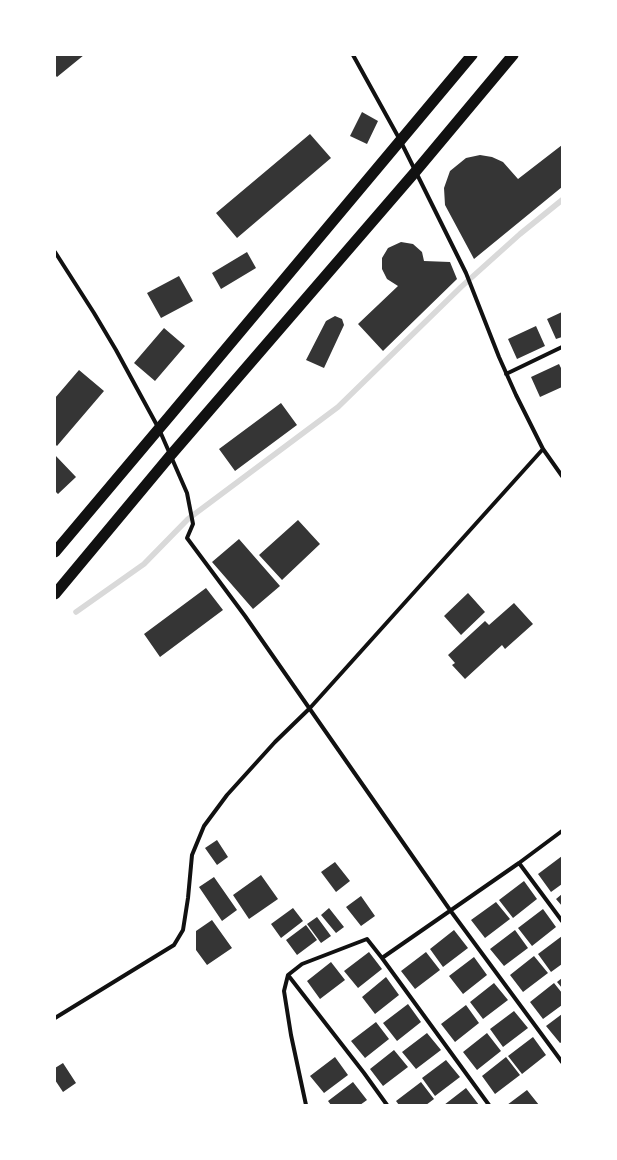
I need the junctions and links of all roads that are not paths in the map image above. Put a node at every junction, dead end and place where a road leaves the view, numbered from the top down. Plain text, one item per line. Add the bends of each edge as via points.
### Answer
1 (353, 55) edge
2 (472, 55) edge
3 (513, 55) edge
4 (400, 140) junction
5 (416, 171) junction
6 (55, 252) edge
7 (562, 347) edge
8 (506, 374) junction
9 (159, 429) junction
10 (544, 450) junction
11 (170, 456) junction
12 (562, 476) edge
13 (55, 552) edge
14 (55, 594) edge
15 (310, 708) junction
16 (562, 830) edge
17 (519, 863) junction
18 (450, 910) junction
19 (562, 921) edge
20 (382, 958) junction
21 (288, 975) junction
22 (55, 1018) edge
23 (562, 1062) edge
24 (306, 1105) edge
25 (387, 1105) edge
26 (488, 1105) edge

1 - 4 street
2 - 4 highway
3 - 5 highway
4 - 5 street
4 - 9 highway
5 - 8 street via 466,272
5 - 11 highway
6 - 9 street via 94,312
7 - 8 street
8 - 10 street
9 - 11 street
9 - 13 highway
10 - 12 street
10 - 15 street
11 - 14 highway
11 - 15 street via 187,493 193,524 187,538
15 - 18 street
15 - 22 street via 227,795 204,826 192,855 183,930 174,945
16 - 17 street
17 - 18 street
17 - 19 street
18 - 20 street
18 - 23 street
20 - 21 street via 367,940 302,964
20 - 26 street
21 - 24 street via 284,991
21 - 25 street

